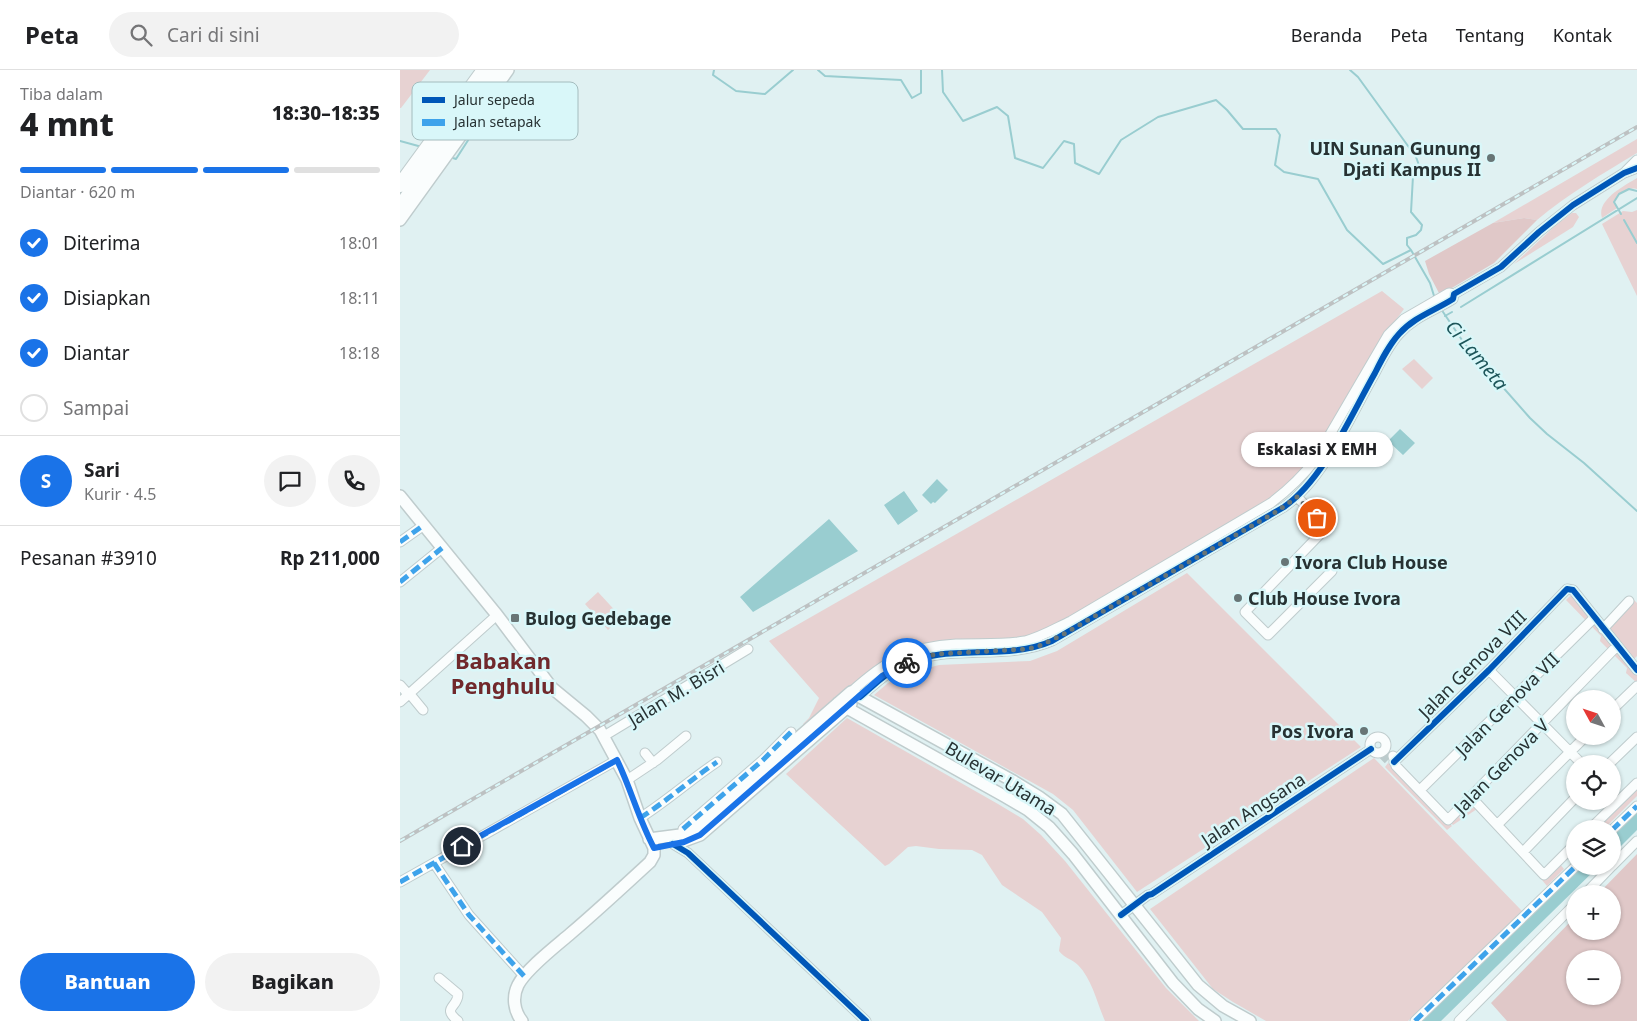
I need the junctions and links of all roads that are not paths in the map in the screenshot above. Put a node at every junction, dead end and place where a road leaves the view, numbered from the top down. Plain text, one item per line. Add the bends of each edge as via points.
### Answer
1 (476, 70) edge
2 (484, 70) edge
3 (499, 70) edge
4 (508, 70) edge
5 (470, 82) edge
6 (477, 82) edge
7 (490, 82) edge
8 (497, 82) edge
9 (443, 140) edge
10 (444, 140) edge
11 (444, 140) edge
12 (445, 140) edge
13 (442, 143) junction
14 (1637, 160) edge
15 (416, 166) junction
16 (1637, 168) edge
17 (1624, 173) junction
18 (400, 174) edge
19 (400, 185) edge
20 (400, 207) edge
21 (400, 220) edge
22 (1368, 377) junction
23 (400, 496) edge
24 (1297, 497) junction
25 (424, 525) junction
26 (1237, 528) junction
27 (400, 542) edge
28 (442, 548) junction
29 (1332, 571) dead end
30 (400, 582) edge
31 (1629, 600) dead end
32 (496, 616) junction
33 (1594, 618) junction
34 (1602, 629) junction
35 (1617, 646) junction
36 (748, 649) dead end
37 (1489, 670) junction
38 (1637, 670) edge
39 (400, 684) edge
40 (1637, 686) edge
41 (409, 694) junction
42 (855, 695) junction
43 (1516, 697) junction
44 (1621, 701) edge
45 (400, 702) edge
46 (842, 706) junction
47 (423, 710) dead end
48 (1543, 724) junction
49 (791, 732) dead end
50 (604, 736) junction
51 (686, 736) dead end
52 (1637, 737) edge
53 (1577, 745) edge
54 (1570, 752) junction
55 (645, 753) dead end
56 (1386, 755) junction
57 (1573, 755) edge
58 (1618, 755) edge
59 (617, 760) junction
60 (717, 762) dead end
61 (653, 763) junction
62 (626, 780) junction
63 (1013, 781) junction
64 (1637, 783) edge
65 (1420, 790) junction
66 (741, 794) junction
67 (1621, 794) edge
68 (1004, 796) junction
69 (1471, 796) junction
70 (716, 805) junction
71 (1637, 806) edge
72 (1566, 807) edge
73 (1606, 810) edge
74 (640, 818) junction
75 (1598, 820) edge
76 (1621, 821) edge
77 (1498, 824) junction
78 (683, 830) dead end
79 (1637, 841) edge
80 (652, 843) junction
81 (673, 844) junction
82 (1523, 852) junction
83 (1566, 853) edge
84 (1621, 857) edge
85 (434, 863) junction
86 (1567, 875) edge
87 (1603, 875) edge
88 (400, 882) edge
89 (1594, 885) edge
90 (1136, 904) junction
91 (1566, 913) edge
92 (1121, 915) junction
93 (524, 976) junction
94 (439, 978) dead end
95 (520, 1020) edge
96 (458, 1021) edge
97 (866, 1021) edge
98 (1215, 1021) edge
99 (1250, 1021) edge
100 (1415, 1021) edge
101 (1459, 1021) edge

1 - 5 main road
2 - 6 highway
3 - 7 highway
4 - 8 main road
9 - 13 main road
10 - 13 highway
11 - 13 highway
12 - 13 main road
13 - 15 highway
13 - 21 main road
14 - 17 street
15 - 18 main road
15 - 19 highway
15 - 20 highway
16 - 17 street
17 - 22 street via 1559,215 1501,267 1454,294 1449,293 1445,299 1412,318 1384,340
22 - 24 street via 1324,463
22 - 26 street via 1303,476
23 - 25 main road
24 - 26 street via 1276,512
24 - 29 street via 1327,527 1245,612 1268,635
25 - 27 street
25 - 28 main road
26 - 42 street via 1071,620 1049,637 954,644 918,651 876,670
28 - 30 street
28 - 32 main road
31 - 34 street
32 - 41 street
32 - 50 main road via 552,688 597,726
33 - 34 street
33 - 37 street, Jalan Genova VIII via 1571,589 1567,589
33 - 43 street, Jalan Genova VII
34 - 35 street
35 - 38 street
35 - 48 street, Jalan Genova V
36 - 50 street, Jalan M. Bisri
37 - 43 street
37 - 56 street, Jalan Genova VIII
39 - 41 street
40 - 44 street
41 - 45 street
41 - 47 street
42 - 46 main road
42 - 63 main road, Bulevar Utama
43 - 48 street
43 - 65 street, Jalan Genova VII
46 - 66 main road
46 - 68 main road, Bulevar Utama
48 - 54 street
48 - 69 street, Jalan Genova V
49 - 70 street
50 - 59 main road
51 - 61 street
52 - 58 street
53 - 54 street
54 - 57 street
54 - 77 street
55 - 61 street
56 - 65 street
56 - 90 street, Jalan Angsana
59 - 62 main road
59 - 85 street
60 - 74 street
61 - 62 street
62 - 74 main road
63 - 68 main road
63 - 90 main road, Bulevar Utama via 1062,814
64 - 67 street
65 - 69 street, Jalan Genova V via 1448,820
66 - 70 main road
66 - 81 main road via 700,835
68 - 92 main road, Bulevar Utama via 1049,827
69 - 77 street
70 - 78 street
70 - 80 main road via 687,833
71 - 76 street
72 - 82 street
73 - 75 street
74 - 80 main road
77 - 82 street
79 - 84 street
80 - 81 main road
80 - 93 main road via 654,856 650,862
81 - 97 street via 688,853
82 - 83 street via 1544,875
85 - 88 street
85 - 93 street via 469,915
86 - 100 street
87 - 89 street
90 - 92 street, Jalan Angsana
90 - 99 main road, Bulevar Utama via 1198,985 1223,1006
91 - 101 street
92 - 98 main road, Bulevar Utama via 1179,990
93 - 95 main road via 514,998
94 - 96 street via 458,994 450,1012

